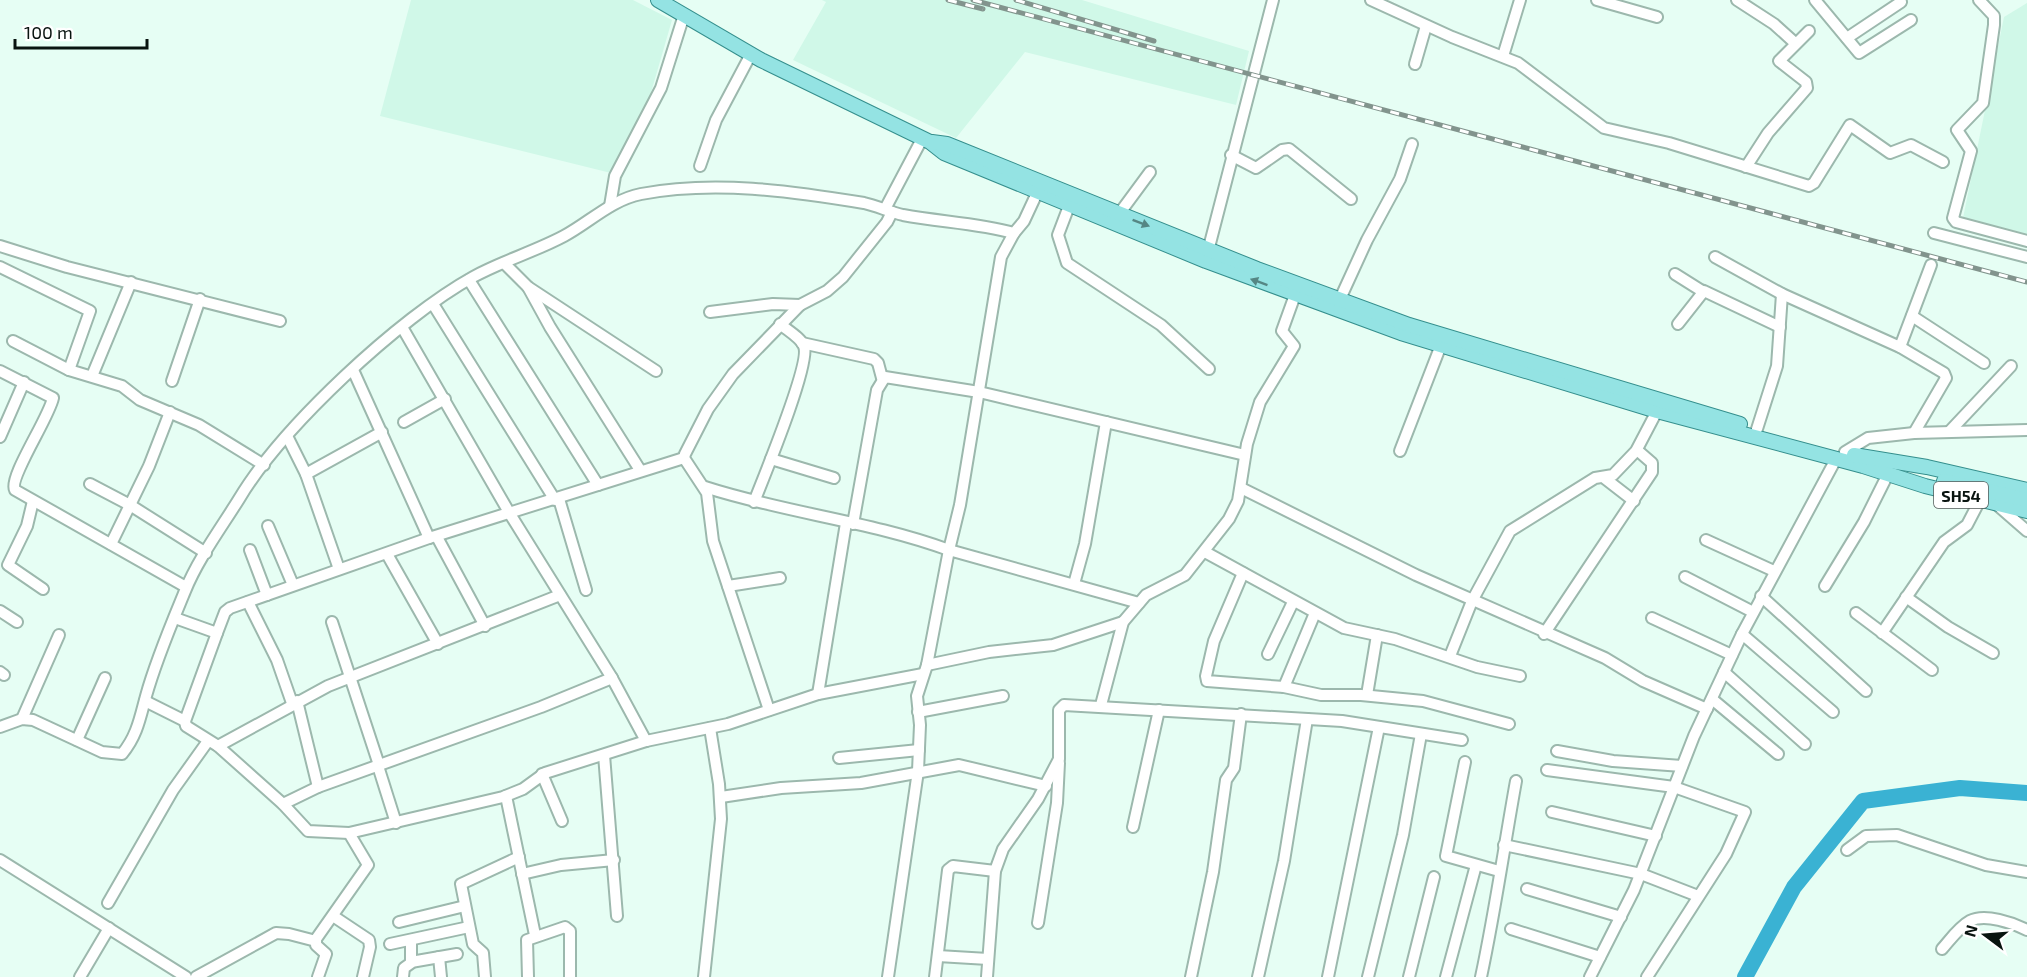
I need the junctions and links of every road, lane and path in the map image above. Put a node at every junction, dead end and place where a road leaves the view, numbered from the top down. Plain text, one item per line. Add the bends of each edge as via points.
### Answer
1 (658, 0) edge
2 (1273, 0) edge
3 (1371, 0) edge
4 (1520, 0) edge
5 (1597, 0) edge
6 (1737, 0) edge
7 (1815, 0) edge
8 (1979, 0) edge
9 (1901, 2) dead end
10 (684, 15) junction
11 (1657, 17) dead end
12 (1911, 20) dead end
13 (1426, 26) junction
14 (1809, 31) dead end
15 (1847, 38) junction
16 (1794, 44) junction
17 (751, 54) junction
18 (1503, 56) junction
19 (1415, 64) dead end
20 (926, 140) junction
21 (1412, 144) dead end
22 (1231, 155) junction
23 (1943, 162) dead end
24 (700, 166) dead end
25 (1746, 167) junction
26 (1150, 172) dead end
27 (1037, 193) junction
28 (1351, 199) dead end
29 (610, 206) junction
30 (1069, 206) junction
31 (889, 211) junction
32 (1119, 214) junction
33 (1014, 233) junction
34 (1934, 233) dead end
35 (2027, 241) edge
36 (0, 246) edge
37 (1207, 255) junction
38 (1715, 257) dead end
39 (2027, 257) edge
40 (504, 263) junction
41 (1931, 265) dead end
42 (0, 267) edge
43 (1675, 274) dead end
44 (469, 280) junction
45 (131, 282) junction
46 (528, 287) junction
47 (1702, 291) junction
48 (1782, 294) junction
49 (1295, 295) junction
50 (200, 299) junction
51 (1340, 299) junction
52 (433, 304) junction
53 (800, 305) junction
54 (710, 312) dead end
55 (1912, 316) junction
56 (280, 321) dead end
57 (780, 324) junction
58 (1678, 324) dead end
59 (402, 327) junction
60 (1780, 327) junction
61 (13, 341) dead end
62 (802, 343) junction
63 (1441, 345) junction
64 (1900, 347) junction
65 (1984, 363) dead end
66 (2011, 366) dead end
67 (1209, 369) dead end
68 (69, 370) junction
69 (353, 370) junction
70 (0, 371) edge
71 (656, 371) dead end
72 (93, 376) junction
73 (882, 378) junction
74 (172, 381) dead end
75 (24, 382) junction
76 (979, 392) junction
77 (445, 399) junction
78 (1657, 411) junction
79 (170, 412) junction
80 (404, 422) dead end
81 (1106, 422) junction
82 (1757, 429) junction
83 (2027, 430) edge
84 (382, 432) junction
85 (1950, 432) junction
86 (1914, 433) junction
87 (287, 436) junction
88 (0, 437) edge
89 (1637, 450) junction
90 (1400, 451) dead end
91 (1245, 455) junction
92 (1841, 456) junction
93 (684, 458) junction
94 (771, 459) junction
95 (264, 465) junction
96 (640, 470) junction
97 (1898, 472) junction
98 (306, 474) junction
99 (1603, 477) junction
100 (834, 478) dead end
101 (90, 484) dead end
102 (598, 485) junction
103 (705, 487) junction
104 (1241, 489) junction
105 (2027, 490) edge
106 (557, 499) junction
107 (1980, 500) junction
108 (2027, 500) edge
109 (33, 501) junction
110 (1634, 501) junction
111 (754, 502) junction
112 (1995, 503) junction
113 (130, 505) junction
114 (2027, 511) edge
115 (510, 514) junction
116 (850, 523) junction
117 (268, 526) dead end
118 (2027, 531) edge
119 (433, 538) junction
120 (1706, 540) dead end
121 (111, 544) junction
122 (250, 550) dead end
123 (949, 550) junction
124 (1205, 552) junction
125 (207, 553) junction
126 (387, 554) junction
127 (339, 569) junction
128 (1774, 571) junction
129 (1243, 573) junction
130 (1685, 577) dead end
131 (780, 578) dead end
132 (1074, 584) junction
133 (293, 585) junction
134 (728, 586) junction
135 (1825, 586) dead end
136 (186, 587) junction
137 (43, 589) dead end
138 (586, 590) dead end
139 (267, 595) junction
140 (560, 595) junction
141 (1761, 596) junction
142 (1906, 597) junction
143 (248, 602) junction
144 (1293, 602) junction
145 (1472, 602) junction
146 (1139, 603) junction
147 (0, 611) edge
148 (1753, 612) junction
149 (1315, 613) junction
150 (1856, 613) dead end
151 (175, 618) junction
152 (1652, 618) dead end
153 (17, 622) dead end
154 (332, 622) dead end
155 (1124, 622) junction
156 (485, 626) junction
157 (217, 633) junction
158 (1882, 633) junction
159 (1544, 634) junction
160 (1742, 634) junction
161 (59, 635) dead end
162 (1377, 635) junction
163 (438, 644) junction
164 (1993, 653) dead end
165 (1268, 654) dead end
166 (1732, 655) junction
167 (1450, 656) junction
168 (925, 669) junction
169 (1932, 670) dead end
170 (1724, 672) junction
171 (1520, 676) dead end
172 (351, 677) junction
173 (105, 678) dead end
174 (612, 678) junction
175 (1284, 687) junction
176 (1866, 691) dead end
177 (818, 694) junction
178 (1367, 695) junction
179 (1003, 696) dead end
180 (145, 701) junction
181 (294, 702) junction
182 (1709, 704) junction
183 (1101, 705) junction
184 (769, 710) junction
185 (1159, 710) junction
186 (918, 712) junction
187 (1833, 712) dead end
188 (1241, 714) junction
189 (22, 719) junction
190 (1307, 719) junction
191 (184, 721) junction
192 (1509, 723) dead end
193 (0, 727) edge
194 (1378, 727) junction
195 (710, 728) junction
196 (1421, 734) junction
197 (77, 740) junction
198 (1462, 740) dead end
199 (646, 741) junction
200 (213, 744) junction
201 (1805, 744) dead end
202 (919, 750) junction
203 (1557, 751) dead end
204 (1778, 754) dead end
205 (604, 755) junction
206 (838, 758) dead end
207 (1059, 759) junction
208 (1466, 762) dead end
209 (379, 765) junction
210 (1682, 766) junction
211 (1547, 770) dead end
212 (918, 771) junction
213 (542, 774) junction
214 (1516, 781) dead end
215 (1046, 786) junction
216 (1674, 787) junction
217 (318, 788) junction
218 (506, 796) junction
219 (721, 797) junction
220 (283, 804) junction
221 (1552, 812) dead end
222 (562, 821) dead end
223 (396, 823) junction
224 (1133, 827) dead end
225 (349, 833) junction
226 (1656, 836) junction
227 (1504, 845) junction
228 (1847, 850) dead end
229 (519, 857) junction
230 (0, 860) edge
231 (614, 860) junction
232 (1476, 865) junction
233 (995, 871) junction
234 (1499, 871) junction
235 (2027, 872) edge
236 (522, 874) junction
237 (1641, 874) junction
238 (1434, 877) dead end
239 (1527, 889) dead end
240 (1698, 896) junction
241 (108, 903) dead end
242 (465, 906) junction
243 (333, 916) junction
244 (617, 916) dead end
245 (1620, 917) junction
246 (399, 922) dead end
247 (1038, 923) dead end
248 (469, 927) junction
249 (109, 928) junction
250 (1511, 929) dead end
251 (2027, 930) edge
252 (536, 935) junction
253 (411, 940) junction
254 (316, 941) junction
255 (390, 944) dead end
256 (1942, 949) dead end
257 (457, 954) dead end
258 (938, 956) junction
259 (439, 957) junction
260 (1600, 957) junction
261 (987, 959) junction
262 (411, 962) junction
263 (80, 977) edge
264 (186, 977) edge
265 (196, 977) edge
266 (318, 977) edge
267 (363, 977) edge
268 (403, 977) edge
269 (441, 977) edge
270 (485, 977) edge
271 (528, 977) edge
272 (570, 977) edge
273 (704, 977) edge
274 (888, 977) edge
275 (935, 977) edge
276 (987, 977) edge
277 (1191, 977) edge
278 (1258, 977) edge
279 (1328, 977) edge
280 (1368, 977) edge
281 (1409, 977) edge
282 (1446, 977) edge
283 (1481, 977) edge
284 (1590, 977) edge
285 (1647, 977) edge

1 - 10 main road
2 - 22 street
3 - 13 street
4 - 18 street
5 - 11 street
6 - 16 street via 1774,24
7 - 15 street
8 - 35 street via 1994,16 1994,25 1983,103 1957,130 1971,151 1953,218
9 - 15 street
10 - 17 main road
10 - 29 street via 661,88 615,176
12 - 15 street via 1863,52 1858,52
13 - 18 street
13 - 19 street
14 - 16 street
16 - 25 street via 1779,62 1806,82 1807,88 1768,133
17 - 20 main road
17 - 24 street via 716,120
18 - 25 street via 1532,71 1604,128
20 - 27 main road via 944,153
20 - 31 street
20 - 32 main road via 947,144
21 - 51 street via 1400,178
22 - 28 street via 1256,168 1288,149
22 - 37 street
23 - 25 street via 1909,145 1890,153 1850,125 1811,186
26 - 32 street
27 - 30 main road
27 - 33 street
29 - 31 street via 652,192 725,188 782,191 868,204
29 - 40 street via 561,238
30 - 37 main road
30 - 67 street via 1058,235 1067,263 1161,325
31 - 33 street
31 - 53 street via 887,222 843,277 827,291
32 -> 37 main road
33 - 76 street via 1001,257
34 - 39 street
36 - 45 street
49 -> 37 main road
37 - 51 main road
38 - 48 street
40 - 44 street
40 - 46 street
41 - 55 street
42 - 68 street via 90,312
43 - 47 street
44 - 52 street
44 - 102 street
45 - 50 street
45 - 72 street
46 - 71 street
46 - 96 street
47 - 58 street
47 - 60 street
48 - 60 street
48 - 64 street
49 - 63 main road
49 - 91 street via 1282,331 1294,346 1260,402
50 - 56 street
50 - 74 street
51 - 82 main road via 1420,328
52 - 59 street
52 - 106 street
53 - 54 street via 773,304
53 - 57 street
55 - 64 street
55 - 65 street
57 - 62 street
57 - 93 street via 720,391
59 - 69 street
59 - 77 street
60 - 82 street via 1778,366
61 - 68 street
62 - 73 street via 874,359
62 - 94 street via 805,354
63 - 78 main road
63 - 90 street
64 - 86 street via 1947,376
66 - 85 street
68 - 72 street
69 - 84 street
69 - 87 street
70 - 75 street
72 - 79 street via 122,386 140,400
73 - 76 street
73 - 116 street
75 - 88 street
75 - 109 street via 53,398 12,483 15,490
76 - 81 street
76 - 123 street
77 - 80 street
77 - 115 street
78 - 89 street
78 - 92 main road
79 - 95 street via 212,432
79 - 113 street
81 - 91 street
81 - 132 street
82 - 92 main road
83 - 85 street
84 - 98 street
84 - 119 street
85 - 86 street
86 - 92 street via 1868,438
87 - 95 street
87 - 98 street
89 - 99 street via 1613,475
89 - 110 street via 1653,467
91 - 104 street
92 - 97 main road
92 - 128 street
93 - 96 street
93 - 103 street
94 - 100 street
94 - 111 street
95 - 125 street via 243,491
96 - 102 street
97 - 105 main road, SH54
97 - 107 main road, SH54
97 - 108 main road, SH54
97 - 135 street
98 - 127 street
99 - 110 street
99 - 145 street via 1591,480 1510,531
101 - 113 street
102 - 106 street
103 - 111 street
103 - 134 street via 712,535
104 - 124 street via 1229,519
104 - 145 street
106 - 115 street
106 - 138 street
107 - 112 main road, SH54
107 - 142 street via 1967,525 1944,542
109 - 121 street
109 - 137 street via 27,526 8,565
110 - 159 street
111 - 116 street
112 - 114 main road, SH54
112 - 118 street
113 - 121 street
113 - 125 street
115 - 119 street
115 - 140 street
116 - 123 street
116 - 177 street
117 - 133 street
119 - 126 street
119 - 156 street
120 - 128 street
121 - 136 street
122 - 139 street
123 - 132 street
123 - 168 street
124 - 129 street
124 - 146 street via 1185,575 1146,595
125 - 136 street
126 - 127 street
126 - 163 street
127 - 133 street
128 - 141 street
129 - 144 street
129 - 175 street via 1214,641 1206,679
130 - 148 street
131 - 134 street
132 - 146 street
133 - 139 street
134 - 184 street
136 - 151 street
139 - 143 street
140 - 156 street
140 - 174 street
141 - 148 street
141 - 176 street
142 - 158 street
142 - 164 street
143 - 157 street via 227,609
143 - 181 street
144 - 149 street
144 - 165 street
145 - 159 street
145 - 167 street
146 - 155 street
147 - 153 street
148 - 160 street
149 - 162 street via 1353,631
149 - 175 street
150 - 158 street
151 - 157 street
151 - 180 street
152 - 166 street
154 - 172 street
155 - 168 street via 1053,645 979,654
155 - 183 street
156 - 163 street
157 - 191 street
158 - 169 street
159 - 182 street via 1605,658 1643,681
160 - 166 street
160 - 187 street
161 - 189 street
162 - 167 street
162 - 178 street
163 - 172 street
166 - 170 street
167 - 171 street via 1477,667
168 - 177 street
168 - 186 street via 917,696
170 - 182 street
170 - 201 street
172 - 181 street
172 - 209 street
173 - 197 street
174 - 199 street
174 - 209 street
175 - 178 street via 1321,695
177 - 184 street
178 - 192 street via 1433,702
179 - 186 street
180 - 191 street
180 - 197 street via 136,734 122,754 102,752
181 - 200 street
181 - 217 street
182 - 204 street
182 - 210 street
183 - 185 street
183 - 207 street via 1064,705 1059,710
184 - 195 street
185 - 188 street
185 - 224 street
186 - 202 street
188 - 190 street
188 - 277 street via 1234,768 1226,780 1213,872
189 - 193 street
189 - 197 street via 38,721
190 - 194 street
190 - 278 street via 1284,861
191 - 200 street
194 - 196 street
194 - 279 street
195 - 199 street
195 - 219 street
196 - 198 street
196 - 280 street
199 - 205 street
200 - 220 street
200 - 241 street via 173,790
202 - 206 street
202 - 212 street
203 - 210 street via 1613,761
205 - 213 street
205 - 231 street
207 - 215 street
207 - 247 street via 1057,803
208 - 232 street via 1446,856
209 - 217 street
209 - 223 street
210 - 216 street
211 - 216 street
212 - 215 street via 968,766
212 - 219 street via 861,783
212 - 274 street
213 - 218 street
213 - 222 street
214 - 227 street
215 - 233 street via 1003,849
216 - 226 street
216 - 240 street via 1744,812 1726,854
217 - 220 street
218 - 223 street
218 - 229 street
219 - 273 street via 720,840
220 - 225 street via 308,831
221 - 226 street
223 - 225 street
225 - 243 street via 368,865
226 - 237 street
227 - 234 street
227 - 237 street
228 - 235 street via 1866,836 1890,835 1926,843 1986,865
229 - 236 street
229 - 242 street via 462,882
230 - 249 street
231 - 236 street
231 - 244 street
232 - 234 street
232 - 282 street
233 - 258 street via 949,868
233 - 261 street
234 - 283 street
236 - 252 street
237 - 240 street
237 - 245 street
238 - 281 street
239 - 245 street
240 - 285 street
242 - 246 street
242 - 248 street
243 - 254 street
243 - 267 street via 369,940
245 - 260 street
248 - 253 street
248 - 270 street via 473,946 483,953
249 - 263 street
249 - 264 street
250 - 260 street
251 - 256 street via 2001,921 1975,919 1966,923
252 - 271 street via 526,943
252 - 272 street via 564,927 570,930
253 - 255 street
253 - 262 street
254 - 265 street via 276,933
254 - 266 street via 326,954
257 - 259 street
258 - 261 street
258 - 275 street
259 - 262 street
259 - 269 street
260 - 284 street
261 - 276 street
262 - 268 street via 404,968

